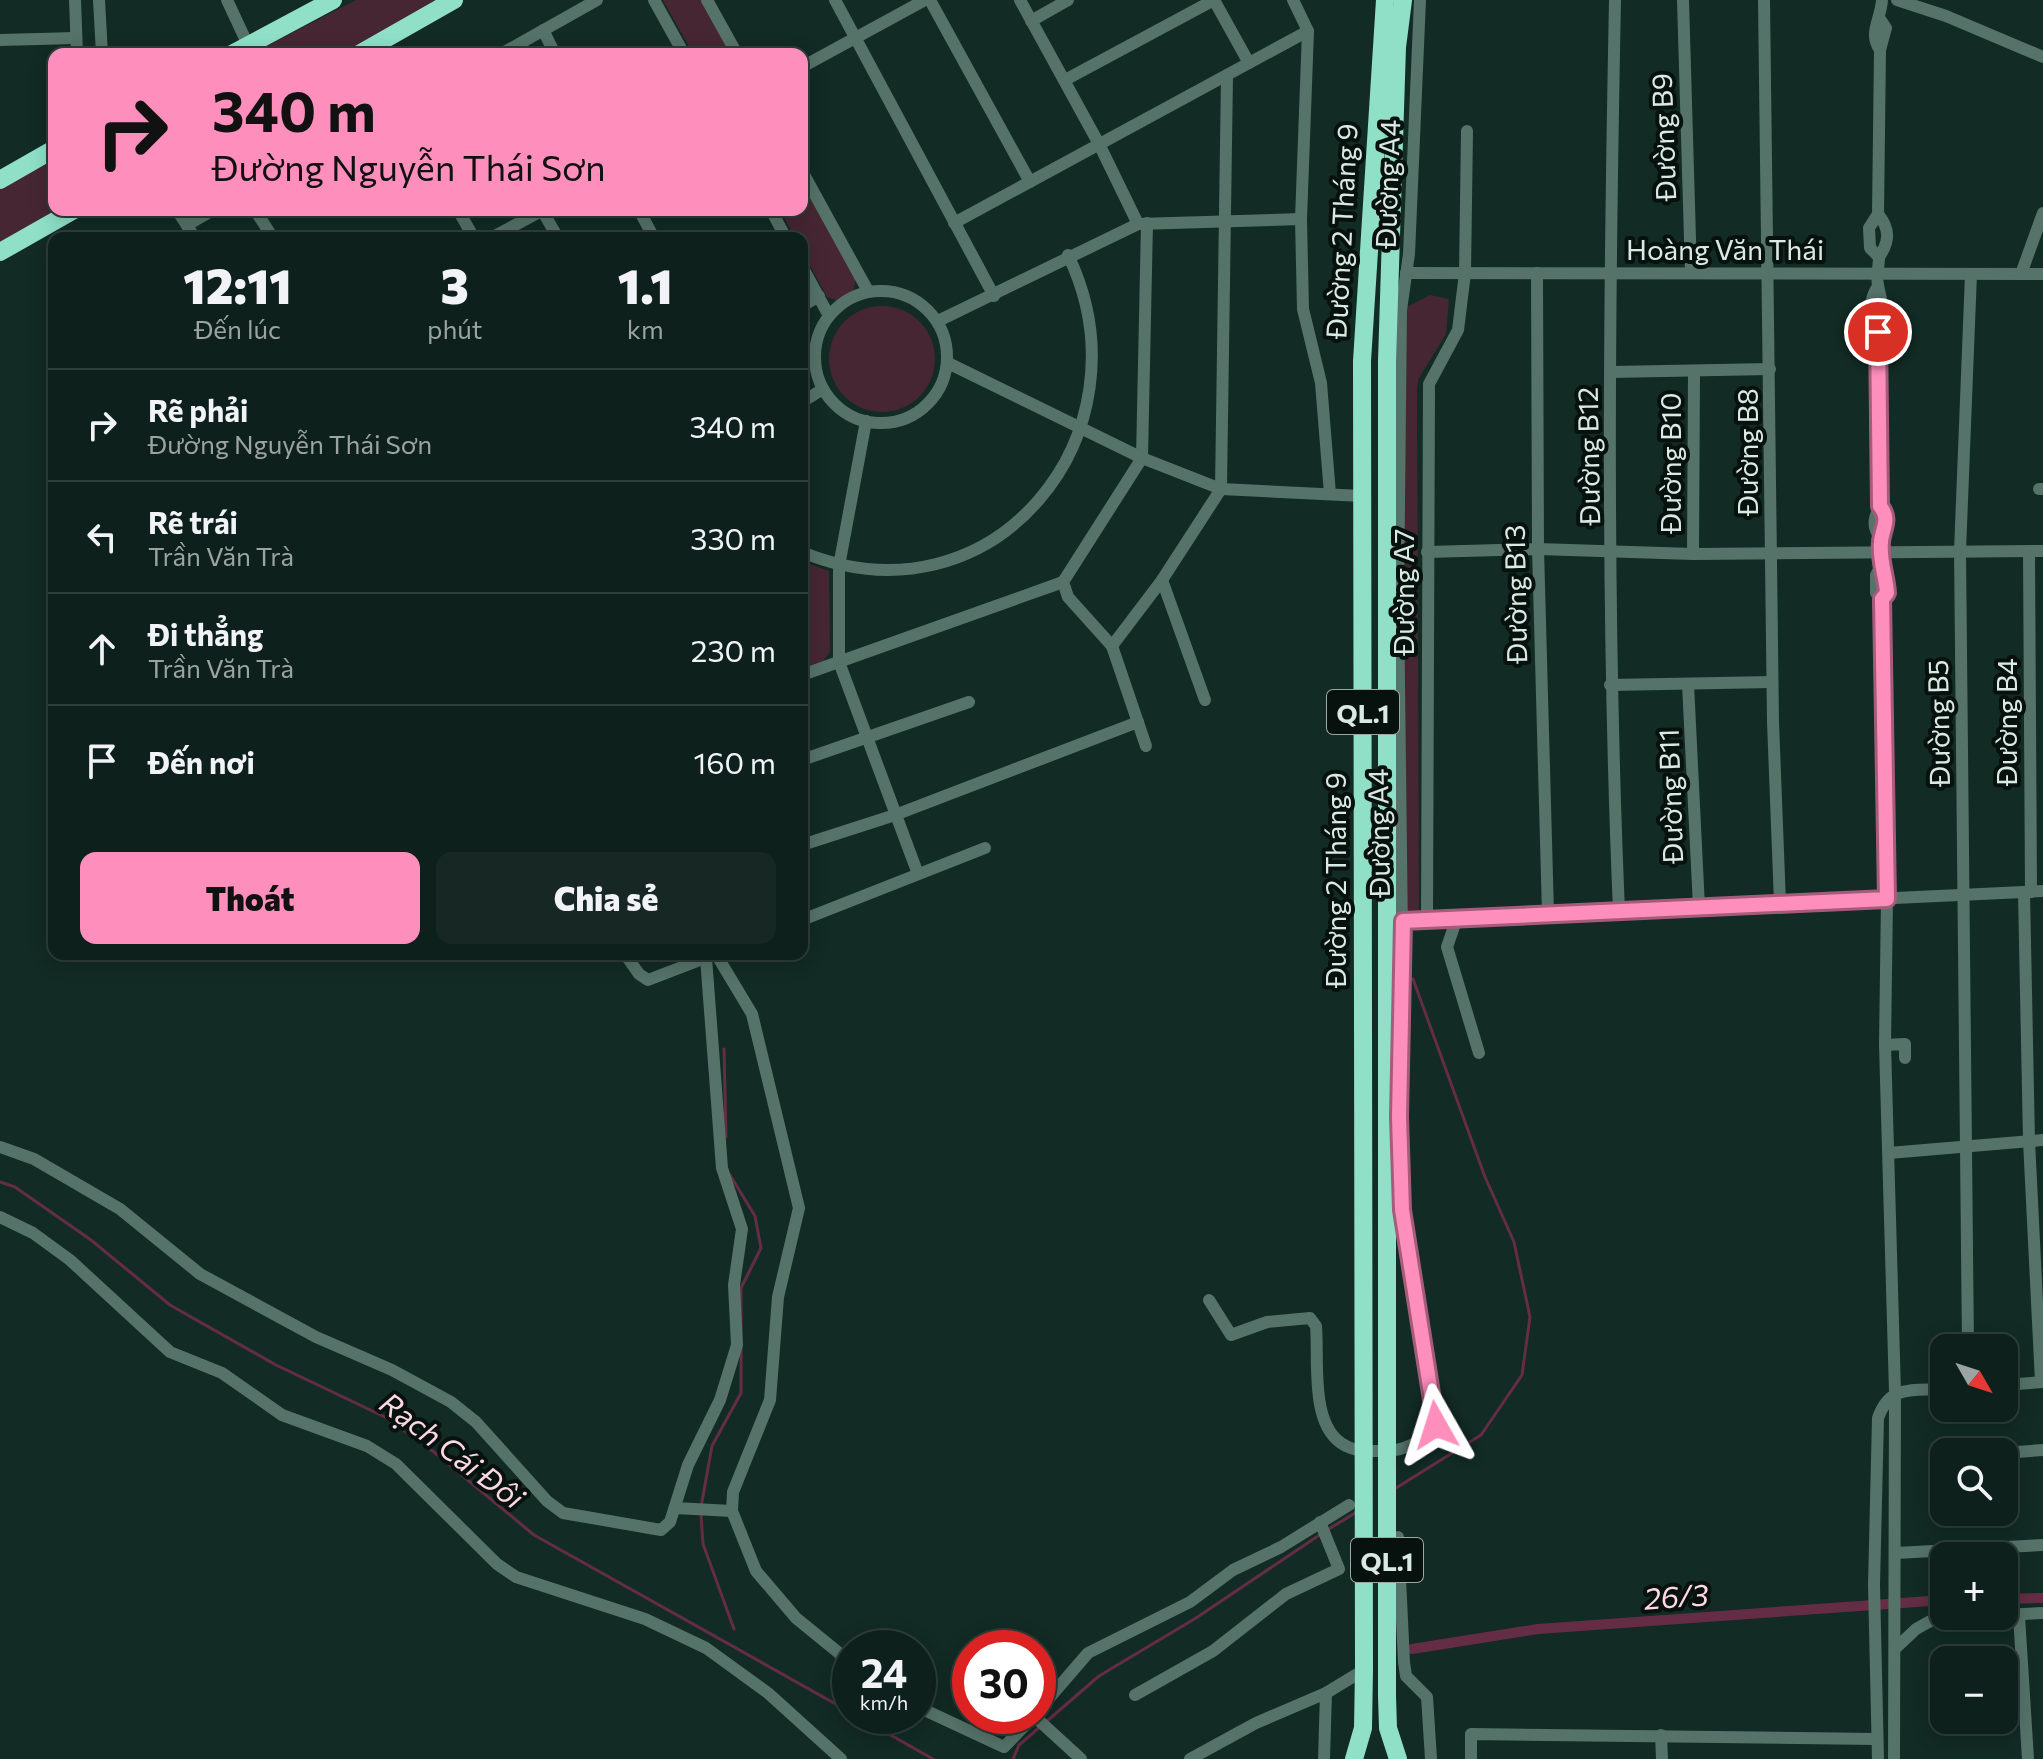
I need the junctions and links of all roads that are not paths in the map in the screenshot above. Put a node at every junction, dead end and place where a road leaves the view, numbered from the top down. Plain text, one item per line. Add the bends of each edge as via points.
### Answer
1 (75, 0) edge
2 (99, 0) edge
3 (227, 0) edge
4 (333, 0) edge
5 (454, 0) edge
6 (597, 0) edge
7 (654, 0) edge
8 (707, 0) edge
9 (835, 0) edge
10 (927, 0) edge
11 (1020, 0) edge
12 (1068, 0) edge
13 (1214, 0) edge
14 (1293, 0) edge
15 (1378, 0) edge
16 (1385, 0) edge
17 (1403, 0) edge
18 (1420, 0) edge
19 (1615, 0) edge
20 (1683, 0) edge
21 (1764, 0) edge
22 (1882, 0) edge
23 (1897, 0) edge
24 (1031, 21) junction
25 (543, 30) junction
26 (1308, 31) junction
27 (76, 38) junction
28 (855, 38) junction
29 (0, 40) edge
30 (77, 48) edge
31 (102, 48) edge
32 (239, 48) edge
33 (244, 48) edge
34 (373, 48) edge
35 (512, 48) edge
36 (552, 48) edge
37 (681, 48) edge
38 (734, 48) edge
39 (1380, 49) junction
40 (2043, 57) edge
41 (1249, 63) junction
42 (808, 64) edge
43 (1227, 75) junction
44 (1065, 80) junction
45 (1467, 131) dead end
46 (1099, 144) junction
47 (48, 152) edge
48 (0, 180) edge
49 (808, 182) edge
50 (1030, 182) junction
51 (2043, 213) edge
52 (63, 216) edge
53 (181, 216) edge
54 (203, 216) edge
55 (531, 216) edge
56 (1301, 219) junction
57 (1225, 221) junction
58 (954, 223) junction
59 (1142, 223) junction
60 (187, 225) junction
61 (191, 232) edge
62 (502, 232) edge
63 (0, 252) edge
64 (1068, 255) junction
65 (1878, 272) junction
66 (1406, 273) junction
67 (1465, 273) junction
68 (1537, 273) junction
69 (1610, 273) junction
70 (1691, 273) junction
71 (1769, 273) junction
72 (1971, 274) junction
73 (2021, 274) junction
74 (2043, 274) edge
75 (808, 277) edge
76 (868, 291) junction
77 (819, 296) junction
78 (994, 296) junction
79 (808, 302) edge
80 (829, 316) junction
81 (938, 321) junction
82 (948, 363) junction
83 (1770, 369) junction
84 (1611, 372) junction
85 (1694, 372) junction
86 (823, 389) junction
87 (808, 398) edge
88 (866, 421) junction
89 (1081, 427) junction
90 (1142, 458) junction
91 (1221, 489) junction
92 (1330, 494) junction
93 (1362, 496) junction
94 (1538, 549) junction
95 (1613, 551) junction
96 (1960, 551) junction
97 (2029, 551) junction
98 (2043, 551) edge
99 (1427, 552) junction
100 (1881, 552) junction
101 (1772, 553) junction
102 (808, 554) edge
103 (1693, 554) junction
104 (839, 566) junction
105 (1162, 580) junction
106 (1063, 582) junction
107 (1112, 646) junction
108 (2036, 653) edge
109 (839, 662) junction
110 (808, 673) edge
111 (1772, 682) junction
112 (1688, 684) junction
113 (1610, 685) junction
114 (1205, 700) dead end
115 (969, 702) dead end
116 (2036, 707) edge
117 (1138, 722) junction
118 (864, 736) junction
119 (1146, 746) dead end
120 (808, 758) edge
121 (895, 815) junction
122 (808, 843) edge
123 (985, 848) dead end
124 (918, 874) junction
125 (2033, 892) edge
126 (1965, 895) junction
127 (1887, 899) junction
128 (1780, 903) junction
129 (1699, 907) junction
130 (1619, 911) junction
131 (1548, 914) junction
132 (808, 918) edge
133 (1457, 918) junction
134 (1427, 920) junction
135 (1403, 921) junction
136 (629, 960) edge
137 (699, 960) edge
138 (712, 960) edge
139 (715, 960) edge
140 (1885, 1045) junction
141 (1479, 1053) dead end
142 (1905, 1058) dead end
143 (2036, 1140) edge
144 (1967, 1144) junction
145 (0, 1147) edge
146 (1889, 1153) junction
147 (0, 1217) edge
148 (1209, 1300) dead end
149 (1968, 1334) edge
150 (2042, 1382) edge
151 (2018, 1384) edge
152 (1930, 1390) edge
153 (1895, 1392) junction
154 (2043, 1450) edge
155 (2018, 1452) edge
156 (1349, 1505) dead end
157 (675, 1508) junction
158 (732, 1511) junction
159 (1321, 1525) junction
160 (1398, 1537) dead end
161 (2043, 1545) edge
162 (1896, 1553) junction
163 (2043, 1613) edge
164 (2019, 1616) junction
165 (832, 1647) edge
166 (1897, 1647) junction
167 (1363, 1668) junction
168 (1056, 1692) edge
169 (1326, 1693) junction
170 (1135, 1695) dead end
171 (976, 1734) edge
172 (1017, 1734) edge
173 (1056, 1734) edge
174 (1661, 1735) junction
175 (1877, 1739) junction
176 (841, 1759) edge
177 (1081, 1759) edge
178 (1190, 1759) edge
179 (1324, 1759) edge
180 (1354, 1759) edge
181 (1398, 1759) edge
182 (1431, 1759) edge
183 (1471, 1759) edge
184 (1662, 1759) edge
185 (1878, 1759) edge
186 (1894, 1759) edge
187 (2028, 1759) edge

1 - 27 street
2 - 31 street
3 - 32 street
4 - 33 highway
5 - 34 highway
6 - 25 street
7 - 37 street
8 - 38 street
9 - 28 street
10 - 28 street
10 - 50 street
11 - 24 street
12 - 24 street
13 - 41 street
13 - 44 street
14 - 26 street
15 - 39 highway
16 - 39 highway, Đường 2 Tháng 9 / QL.1
17 - 181 highway, Đường 2 Tháng 9 / QL.1 via 1387,361 1387,1696 1388,1728
18 - 66 street, Đường A4
19 - 69 street, Đường B12
20 - 70 street, Đường B9
21 - 71 street, Đường B8
22 - 65 street via 1880,19 1886,28 1880,50 1878,214 1869,228
23 - 40 street
24 - 44 street
25 - 35 street
25 - 36 street
26 - 41 street
26 - 56 street
27 - 29 street
27 - 30 street
28 - 42 street
28 - 58 street
39 - 93 highway, Đường 2 Tháng 9 / QL.1 via 1362,361
41 - 43 street
43 - 46 street
43 - 57 street
44 - 46 street
45 - 67 street, Đường A7
46 - 50 street
46 - 59 street
47 - 48 highway
49 - 76 street
50 - 58 street
51 - 73 street
52 - 63 highway
53 - 60 street
54 - 60 street
55 - 62 street
56 - 57 street
56 - 92 street via 1303,309 1321,383
57 - 59 street
57 - 91 street
58 - 78 street
59 - 64 street
59 - 90 street
60 - 61 street
64 - 78 street
64 - 89 street via 1087,305 1092,336
65 - 71 street, Hoàng Văn Thái
65 - 72 street, Hoàng Văn Thái
65 - 100 street via 1884,321 1878,332 1880,506 1886,514
66 - 67 street, Hoàng Văn Thái
66 - 135 street, Đường A4 via 1401,310 1398,599
67 - 68 street, Hoàng Văn Thái
67 - 99 street, Đường A7 via 1458,330 1429,384
68 - 69 street, Hoàng Văn Thái
68 - 94 street, Đường B13
69 - 70 street, Hoàng Văn Thái
69 - 84 street, Đường B12
70 - 71 street, Hoàng Văn Thái
71 - 83 street, Đường B8
72 - 73 street, Hoàng Văn Thái
72 - 96 street, Đường B5
73 - 74 street, Hoàng Văn Thái
75 - 77 street
76 - 80 street via 846,300
76 - 81 street via 908,295
77 - 79 street
77 - 80 street
78 - 81 street
80 - 86 street via 815,352
81 - 82 street
82 - 88 street via 931,401 914,414 894,422
82 - 89 street
83 - 85 street
83 - 101 street, Đường B8
84 - 85 street
84 - 95 street, Đường B12
85 - 103 street, Đường B10
86 - 87 street
86 - 88 street via 836,405
88 - 104 street
89 - 90 street
89 - 104 street via 1049,486 990,542 950,562 902,572
90 - 91 street
90 - 106 street
91 - 92 street
91 - 105 street
92 - 93 street
93 - 167 highway, Đường 2 Tháng 9 / QL.1
94 - 95 street
94 - 99 street
94 - 131 street, Đường B13
95 - 103 street
95 - 113 street, Đường B12
96 - 97 street
96 - 100 street
96 - 126 street, Đường B5
97 - 98 street
97 - 108 street, Đường B4
99 - 134 street, Đường A7
100 - 101 street
100 - 127 street via 1887,593 1882,599
101 - 103 street
101 - 111 street, Đường B8
102 - 104 street
104 - 109 street
105 - 107 street
105 - 114 street
106 - 107 street via 1068,597
106 - 109 street
107 - 117 street
108 - 116 street, Đường B4
109 - 110 street
109 - 118 street
111 - 112 street
111 - 128 street, Đường B8
112 - 113 street
112 - 129 street, Đường B11
113 - 130 street, Đường B12
115 - 118 street
116 - 125 street, Đường B4
117 - 119 street
117 - 121 street
118 - 120 street
118 - 121 street
121 - 122 street
121 - 124 street
123 - 124 street
124 - 132 street
125 - 126 street
125 - 143 street, Đường B4
126 - 127 street
126 - 144 street, Đường B5
127 - 128 street
127 - 140 street
128 - 129 street
129 - 130 street
130 - 131 street
131 - 133 street
133 - 134 street
133 - 141 street via 1447,947
134 - 135 street
135 - 148 street, Đường A4 via 1402,1210 1437,1418 1431,1431 1398,1451 1356,1450 1336,1440 1321,1407 1316,1326 1310,1318 1267,1322 1231,1335
136 - 137 street via 648,980
138 - 157 street via 722,1168 742,1229 734,1285 737,1345
139 - 158 street via 752,1014 799,1208 778,1297 770,1400 733,1492
140 - 142 street via 1905,1044
140 - 146 street
143 - 144 street
143 - 150 street, Đường B4
144 - 146 street
144 - 149 street, Đường B5
145 - 157 street via 34,1159 120,1209 200,1274 451,1402 563,1513 655,1531 667,1528
146 - 153 street
147 - 176 street via 70,1260 170,1352 222,1373 282,1415 367,1446 396,1464 516,1577 645,1619 706,1648 768,1693
150 - 151 street
152 - 153 street
153 - 162 street
153 - 175 street via 1878,1418
154 - 155 street
156 - 159 street
157 - 158 street
158 - 165 street via 756,1571 796,1618
159 - 168 street via 1233,1570 1190,1602 1088,1653
159 - 170 street via 1339,1569 1286,1594 1213,1651
160 - 182 street via 1406,1676 1427,1697
161 - 162 street
162 - 166 street
163 - 164 street
164 - 166 street via 1936,1618
164 - 187 street
166 - 186 street
167 - 169 street
167 - 180 highway, QL.1 via 1363,1728
169 - 178 street
169 - 179 street
171 - 172 street via 1004,1747
173 - 177 street
174 - 175 street
174 - 183 street via 1471,1734
174 - 184 street
175 - 185 street

